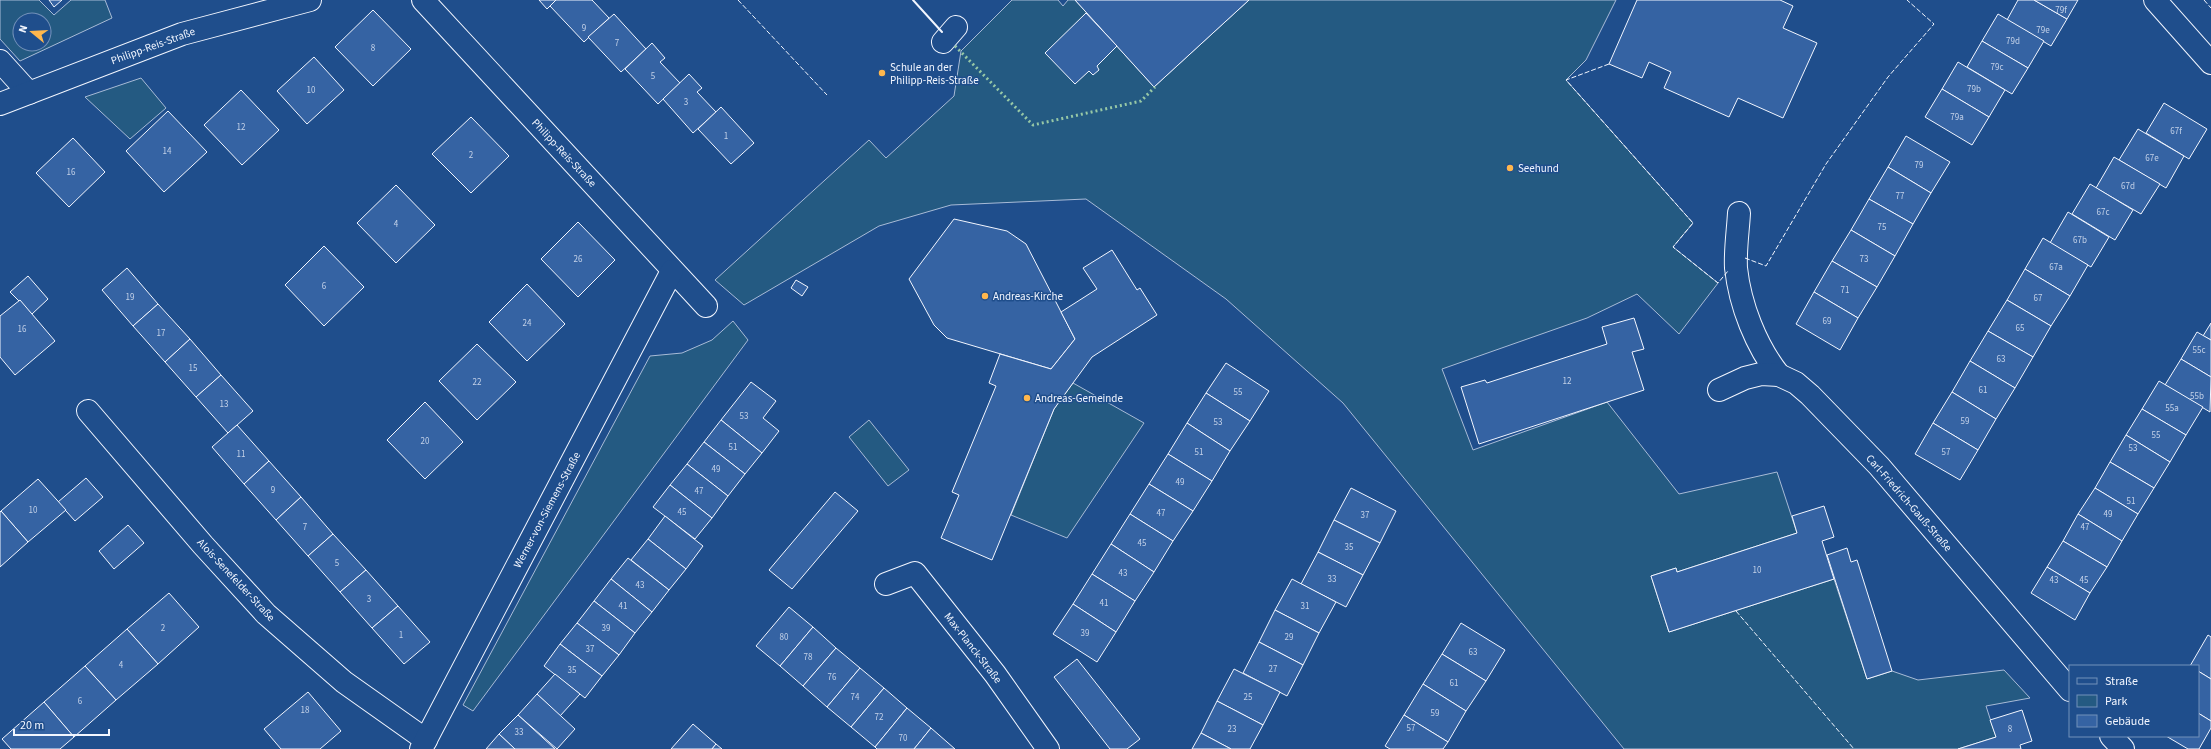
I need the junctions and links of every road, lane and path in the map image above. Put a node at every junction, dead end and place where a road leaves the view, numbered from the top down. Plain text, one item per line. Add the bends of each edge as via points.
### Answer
1 (310, 0) edge
2 (423, 0) edge
3 (2155, 0) edge
4 (0, 61) edge
5 (2211, 63) edge
6 (29, 93) junction
7 (0, 104) edge
8 (1739, 213) dead end
9 (672, 270) junction
10 (706, 306) dead end
11 (1779, 374) junction
12 (1719, 390) dead end
13 (88, 411) dead end
14 (886, 584) dead end
15 (2069, 689) edge
16 (2112, 737) edge
17 (423, 744) edge
18 (1048, 749) edge
19 (2122, 749) edge

1 - 6 street, Philipp-Reis-Straße via 182,34
2 - 9 street, Philipp-Reis-Straße
3 - 5 street
4 - 6 street
6 - 7 street, Philipp-Reis-Straße
8 - 11 street via 1736,263 1741,296 1766,358
9 - 10 street, Philipp-Reis-Straße
9 - 17 street, Werner-von-Siemens-Straße
11 - 12 street, Carl-Friedrich-Gauß-Straße via 1761,374 1745,378
11 - 15 street, Carl-Friedrich-Gauß-Straße via 1810,394 1879,466
13 - 17 street, Alois-Senefelder-Straße via 266,614 344,682
14 - 18 street, Max-Planck-Straße via 915,573 994,674
16 - 19 street

